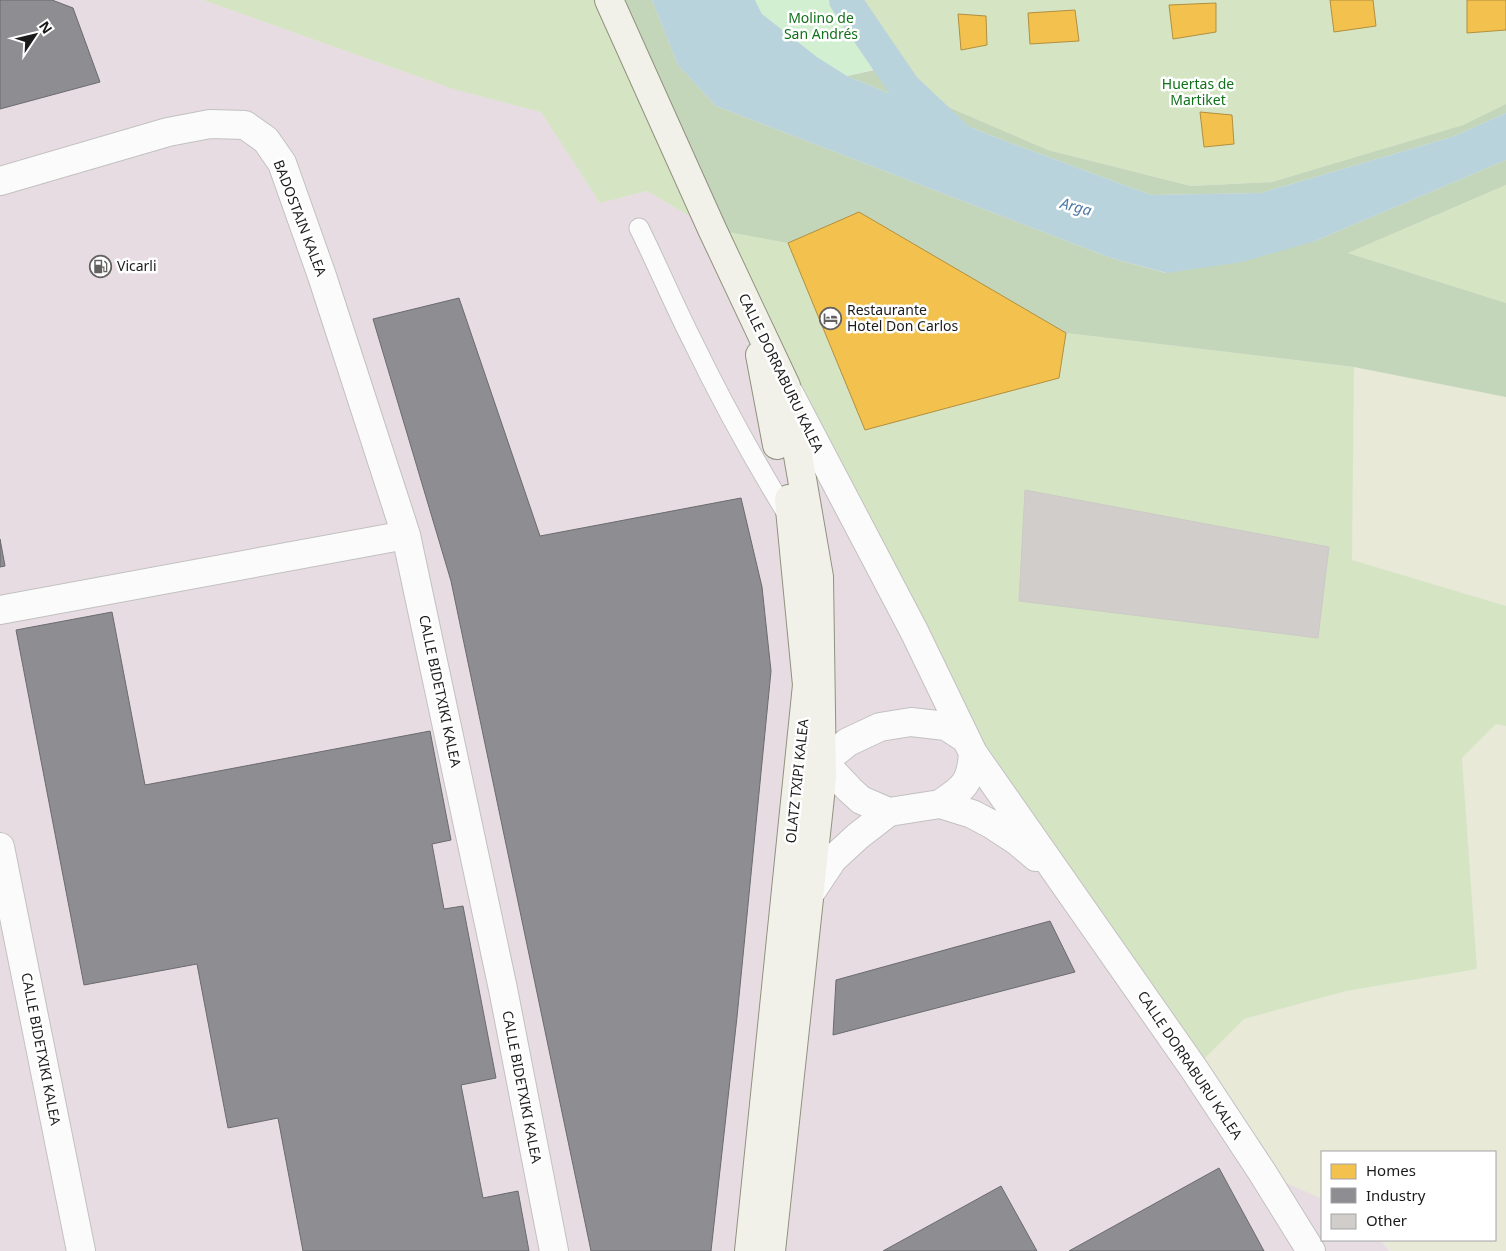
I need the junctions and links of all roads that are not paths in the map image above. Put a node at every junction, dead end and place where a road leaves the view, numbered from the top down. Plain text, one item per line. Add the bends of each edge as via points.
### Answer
1 (609, 0) edge
2 (0, 181) edge
3 (639, 228) dead end
4 (752, 314) junction
5 (786, 386) junction
6 (775, 433) junction
7 (755, 459) junction
8 (791, 520) junction
9 (406, 535) junction
10 (0, 610) edge
11 (803, 718) junction
12 (969, 746) junction
13 (822, 763) junction
14 (797, 784) junction
15 (940, 804) junction
16 (889, 812) junction
17 (0, 847) edge
18 (1063, 882) junction
19 (811, 892) junction
20 (81, 1251) edge
21 (554, 1251) edge
22 (749, 1251) edge
23 (771, 1251) edge
24 (1311, 1251) edge

1 - 4 main road, CALLE DORRABURU KALEA
2 - 9 street, BADOSTAIN KALEA via 168,132 210,124 245,124 266,140 282,163 299,210
3 - 7 lane via 693,342
4 - 5 main road, CALLE DORRABURU KALEA
4 - 6 main road, OLATZ TXIPI KALEA
5 - 12 street, CALLE DORRABURU KALEA via 914,631
5 - 13 main road, OLATZ TXIPI KALEA via 819,577
6 - 7 lane via 770,457
6 - 8 main road, OLATZ TXIPI KALEA
7 - 8 lane
8 - 11 main road, OLATZ TXIPI KALEA via 807,685
9 - 10 street
9 - 21 street, CALLE BIDETXIKI KALEA via 503,989
11 - 13 street
11 - 14 main road, OLATZ TXIPI KALEA
12 - 13 street, CALLE DORRABURU KALEA via 946,726 911,722 880,728 848,742
12 - 15 street, CALLE DORRABURU KALEA via 972,770 962,789
12 - 18 street, CALLE DORRABURU KALEA
13 - 14 street, CALLE DORRABURU KALEA
13 - 16 street via 861,800
13 - 19 main road, OLATZ TXIPI KALEA
14 - 22 main road, OLATZ TXIPI KALEA
15 - 16 street, CALLE DORRABURU KALEA
15 - 18 street, CALLE DORRABURU KALEA via 991,824 1017,841
16 - 19 street, CALLE DORRABURU KALEA via 833,859
17 - 20 street, CALLE BIDETXIKI KALEA
18 - 24 street, CALLE DORRABURU KALEA via 1194,1069
19 - 23 main road, OLATZ TXIPI KALEA

